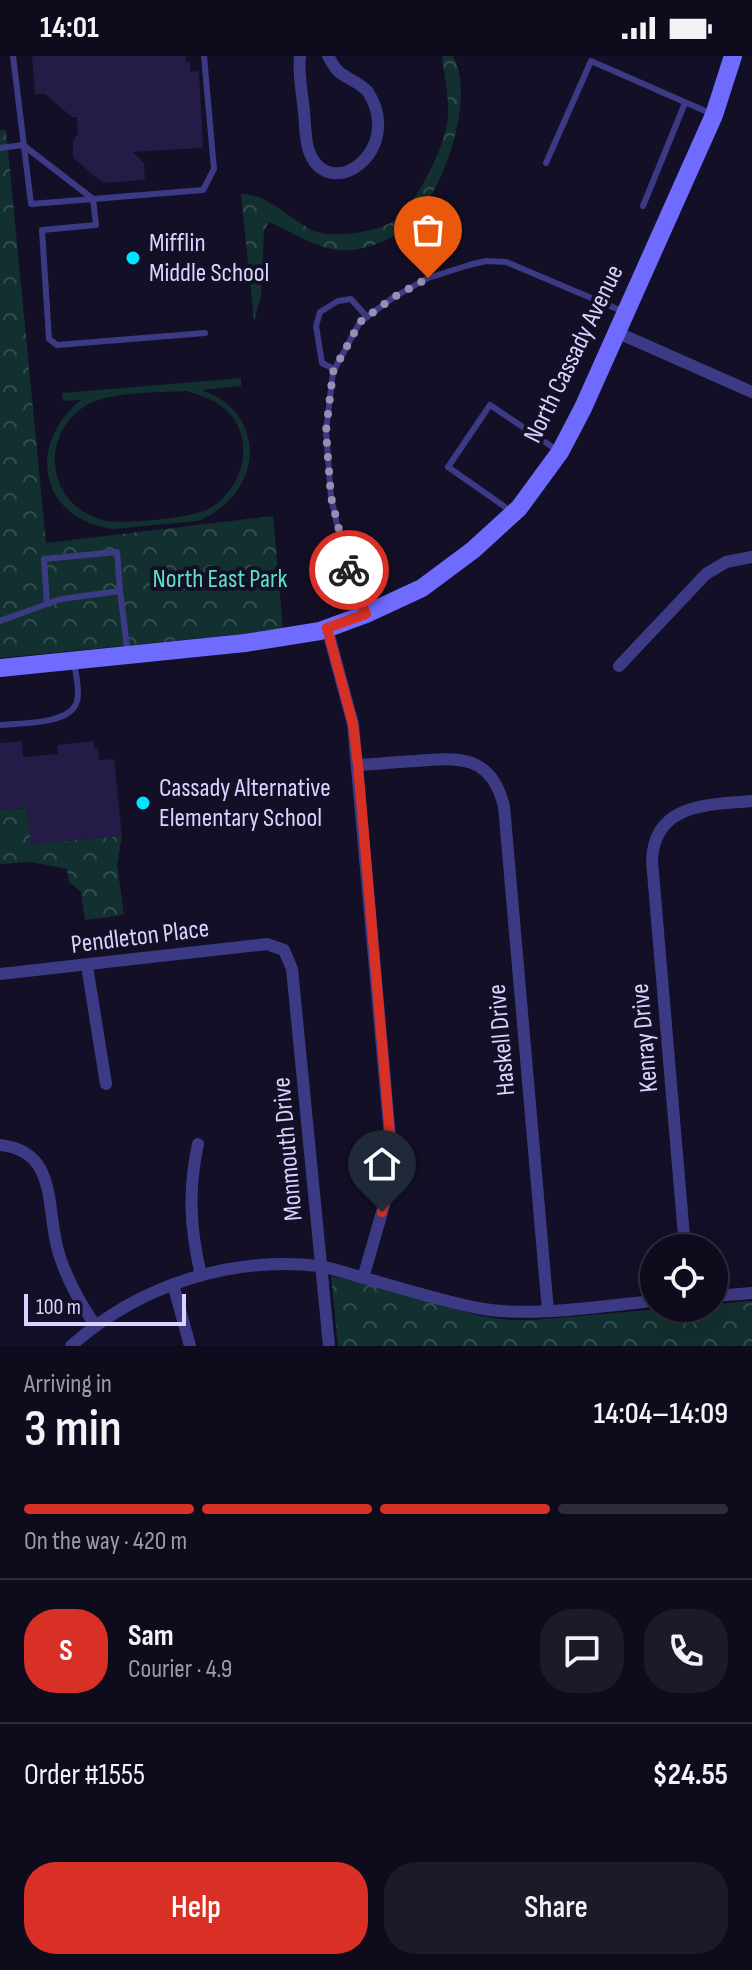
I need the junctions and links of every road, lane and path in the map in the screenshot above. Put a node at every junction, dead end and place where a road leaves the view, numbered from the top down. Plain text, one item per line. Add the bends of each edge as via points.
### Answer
1 (13, 56) edge
2 (204, 56) edge
3 (300, 56) edge
4 (328, 56) edge
5 (733, 56) edge
6 (685, 103) junction
7 (714, 115) junction
8 (23, 145) junction
9 (0, 148) edge
10 (546, 163) dead end
11 (93, 199) junction
12 (643, 206) dead end
13 (624, 311) junction
14 (367, 317) junction
15 (616, 332) junction
16 (205, 333) dead end
17 (334, 369) junction
18 (752, 392) edge
19 (560, 452) junction
20 (514, 512) junction
21 (752, 557) edge
22 (120, 591) junction
23 (47, 604) junction
24 (366, 614) junction
25 (0, 621) edge
26 (327, 628) junction
27 (128, 655) junction
28 (74, 660) junction
29 (619, 666) dead end
30 (0, 668) edge
31 (0, 725) edge
32 (358, 765) junction
33 (752, 801) edge
34 (284, 950) joint
35 (87, 966) junction
36 (0, 974) edge
37 (106, 1084) dead end
38 (198, 1144) dead end
39 (5, 1146) edge
40 (684, 1234) edge
41 (321, 1266) junction
42 (201, 1275) junction
43 (363, 1278) junction
44 (173, 1284) junction
45 (752, 1293) edge
46 (728, 1295) edge
47 (640, 1302) edge
48 (548, 1311) junction
49 (95, 1325) junction
50 (71, 1346) edge
51 (190, 1346) edge
52 (329, 1346) edge

1 - 8 lane
2 - 11 lane via 214,169 203,190
3 - 4 street via 308,149 318,165 333,173 350,172 365,163 374,148 379,118 367,90 338,71
5 - 7 main road, North Cassady Avenue
6 - 7 lane
6 - 10 lane via 591,61
6 - 12 lane
7 - 13 main road, North Cassady Avenue
8 - 9 lane
8 - 11 lane
8 - 11 lane via 31,204
11 - 16 lane via 96,225 42,230 49,339 57,345
13 - 14 lane via 506,262 486,261 428,278
13 - 15 main road, North Cassady Avenue
14 - 17 lane
14 - 17 lane via 351,299 320,312 316,326 322,363
15 - 18 street
15 - 19 main road, North Cassady Avenue
17 - 24 lane via 326,431 331,497 344,557
19 - 20 main road, North Cassady Avenue
19 - 20 lane via 490,405 448,467
20 - 24 main road, North Cassady Avenue via 422,588
21 - 29 street via 726,562 706,574
22 - 23 lane
22 - 23 lane via 117,552 44,559
22 - 27 lane
23 - 25 lane
24 - 26 main road, North Cassady Avenue
26 - 27 main road, North Cassady Avenue
26 - 32 street via 353,724
27 - 28 main road, North Cassady Avenue
28 - 30 main road, North Cassady Avenue
28 - 31 lane via 78,698 70,712 56,719
32 - 43 street via 392,1159
32 - 48 street, Haskell Drive via 469,760 499,786
33 - 40 street, Kenray Drive via 689,808 661,827 653,843
34 - 35 street, Pendleton Place via 267,944
34 - 41 street, Monmouth Drive via 292,969
35 - 36 street, Pendleton Place
35 - 37 street
38 - 42 street via 190,1210
39 - 49 street via 34,1159 43,1171 58,1252
41 - 42 street via 245,1266
41 - 43 street
41 - 52 street, Monmouth Drive
42 - 44 street
43 - 48 street via 480,1308
44 - 49 street
44 - 51 street
45 - 46 street
47 - 48 street
49 - 50 street

